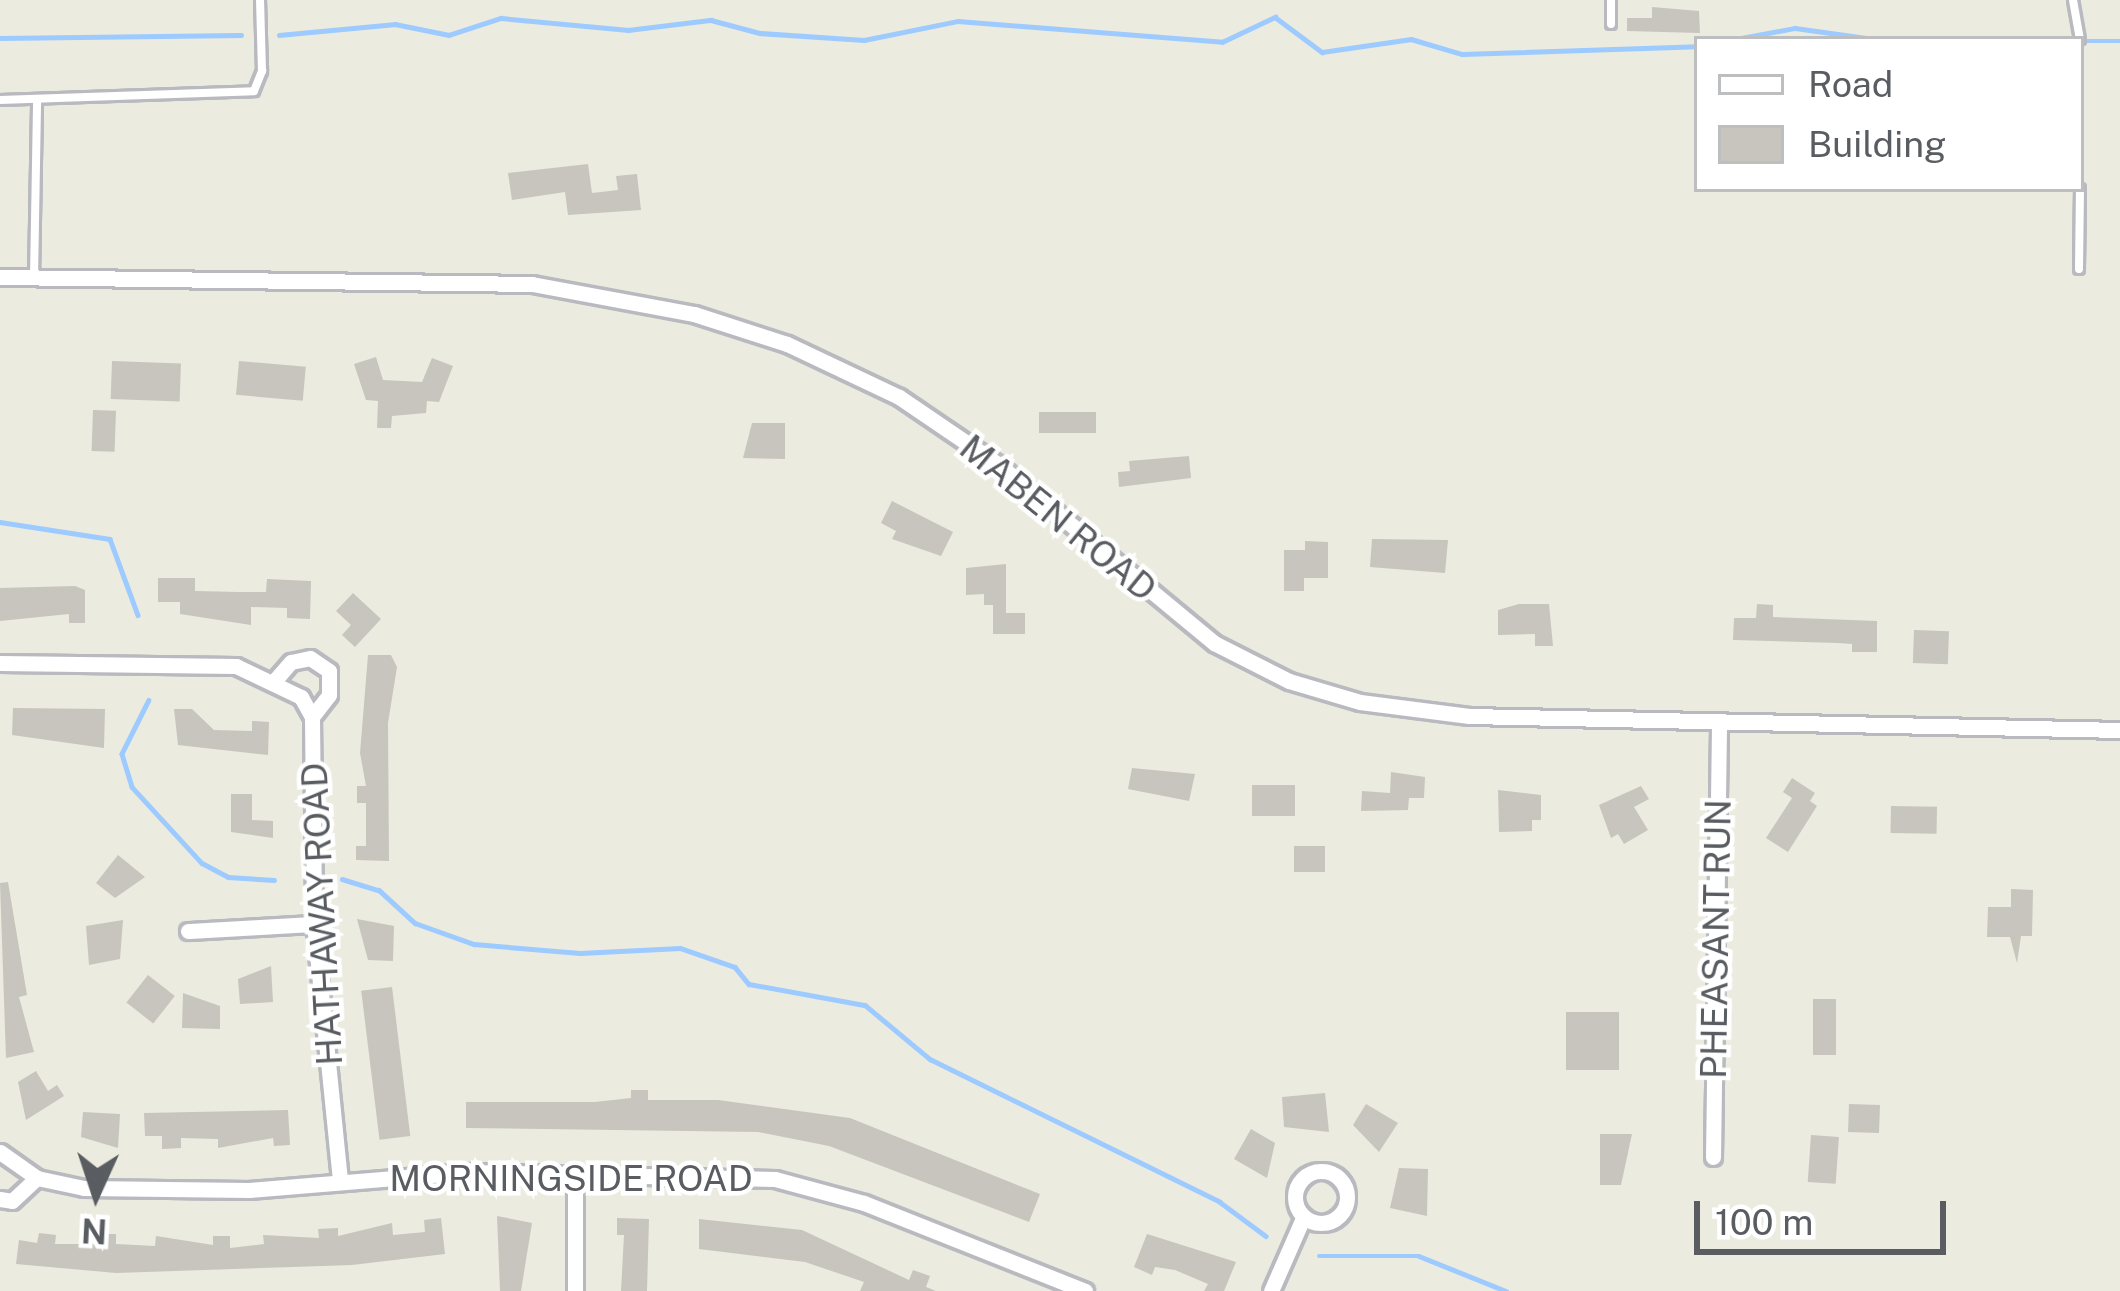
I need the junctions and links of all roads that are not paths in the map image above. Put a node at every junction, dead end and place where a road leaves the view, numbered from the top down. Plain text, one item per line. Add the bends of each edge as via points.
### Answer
1 (260, 0) edge
2 (1610, 0) edge
3 (2073, 0) edge
4 (1611, 24) dead end
5 (2080, 34) edge
6 (0, 100) edge
7 (37, 100) junction
8 (2080, 192) edge
9 (2079, 269) dead end
10 (0, 277) edge
11 (34, 278) junction
12 (0, 663) edge
13 (276, 679) junction
14 (312, 717) junction
15 (1719, 722) junction
16 (2120, 730) edge
17 (314, 924) junction
18 (188, 931) dead end
19 (0, 1152) edge
20 (1713, 1157) dead end
21 (575, 1173) junction
22 (37, 1178) junction
23 (340, 1182) junction
24 (0, 1199) edge
25 (1304, 1218) dead end
26 (575, 1291) edge
27 (1085, 1291) edge
28 (1271, 1291) edge

1 - 7 lane via 262,71 254,91
2 - 4 lane
3 - 5 lane
6 - 7 lane
7 - 11 lane
8 - 9 lane
10 - 11 street, MABEN ROAD
11 - 15 street, MABEN ROAD via 532,284 623,295 787,344 899,397 999,465 1190,627 1289,681 1436,714
12 - 13 street, HATHAWAY ROAD via 236,666
13 - 14 street, HATHAWAY ROAD
13 - 14 street, HATHAWAY ROAD via 291,662 310,658 329,671 329,694
14 - 17 street, HATHAWAY ROAD
15 - 16 street, MABEN ROAD
15 - 20 street, PHEASANT RUN
17 - 18 street
17 - 23 street, HATHAWAY ROAD
19 - 22 street, MORNINGSIDE ROAD
21 - 23 street, MORNINGSIDE ROAD
21 - 26 street
21 - 27 street, MORNINGSIDE ROAD via 738,1175 820,1189
22 - 23 street, MORNINGSIDE ROAD via 84,1188
22 - 24 street via 12,1202
25 - 28 street

